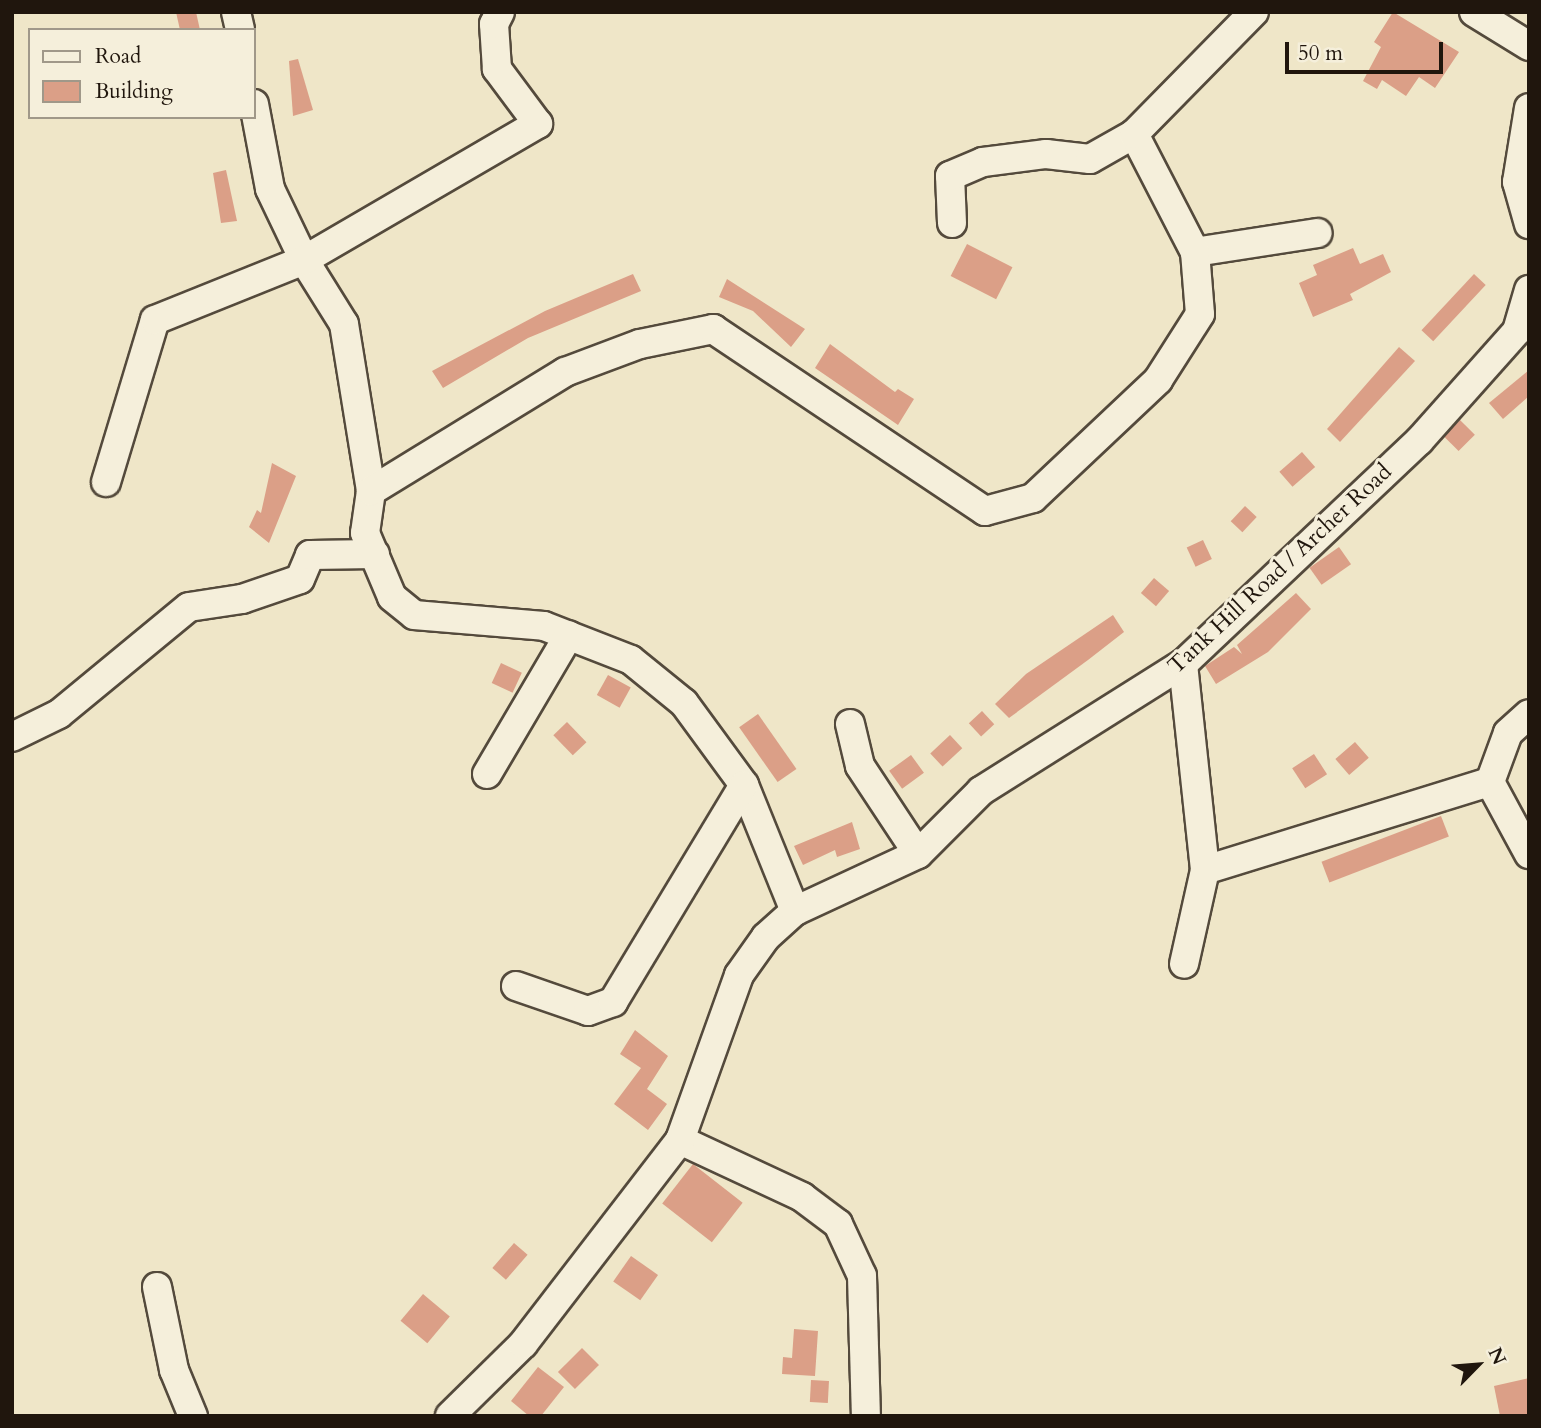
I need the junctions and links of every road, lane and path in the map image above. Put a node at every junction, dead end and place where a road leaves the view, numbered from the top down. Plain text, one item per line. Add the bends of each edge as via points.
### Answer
1 (500, 12) edge
2 (1254, 12) edge
3 (1474, 12) edge
4 (1529, 46) edge
5 (1529, 108) edge
6 (256, 114) edge
7 (1134, 134) junction
8 (952, 223) dead end
9 (1529, 224) edge
10 (1318, 233) dead end
11 (1195, 252) junction
12 (303, 260) junction
13 (1529, 290) edge
14 (106, 482) dead end
15 (370, 491) junction
16 (375, 554) junction
17 (569, 635) junction
18 (1183, 664) junction
19 (1529, 715) edge
20 (850, 724) dead end
21 (12, 737) edge
22 (487, 774) dead end
23 (1490, 782) junction
24 (744, 785) junction
25 (918, 854) junction
26 (1529, 854) edge
27 (1205, 870) junction
28 (795, 911) junction
29 (1184, 964) dead end
30 (516, 986) dead end
31 (680, 1140) junction
32 (157, 1287) dead end
33 (193, 1416) edge
34 (450, 1416) edge
35 (866, 1416) edge

1 - 12 street via 494,23 497,69 538,124
2 - 7 street
3 - 4 street
5 - 9 street via 1517,182
6 - 12 street via 270,188
7 - 8 street via 1090,159 1046,154 983,162 950,176
7 - 11 street
10 - 11 street
11 - 15 street via 1200,314 1186,343 1158,380 1033,498 985,511 713,329 640,344 565,372
12 - 14 street via 155,320
12 - 15 street via 344,324
13 - 18 street, Tank Hill Road / Archer Road via 1517,331 1419,441
15 - 16 street via 365,533
16 - 17 street via 392,597 414,615 508,620
16 - 21 street via 310,555 300,579 242,599 189,607 59,714
17 - 22 street
17 - 24 street via 631,660 684,703
18 - 25 street, Tank Hill Road / Archer Road via 981,791
18 - 27 street
19 - 23 street via 1508,733
20 - 25 street via 860,766
23 - 26 street
23 - 27 street
24 - 28 street
24 - 30 street via 613,1002 588,1011
25 - 28 street, Tank Hill Road / Archer Road
27 - 29 street
28 - 31 street, Tank Hill Road / Archer Road via 766,937 739,975
31 - 34 street, Tank Hill Road / Archer Road via 523,1344
31 - 35 street via 802,1197 838,1224 862,1276
32 - 33 street via 174,1370

